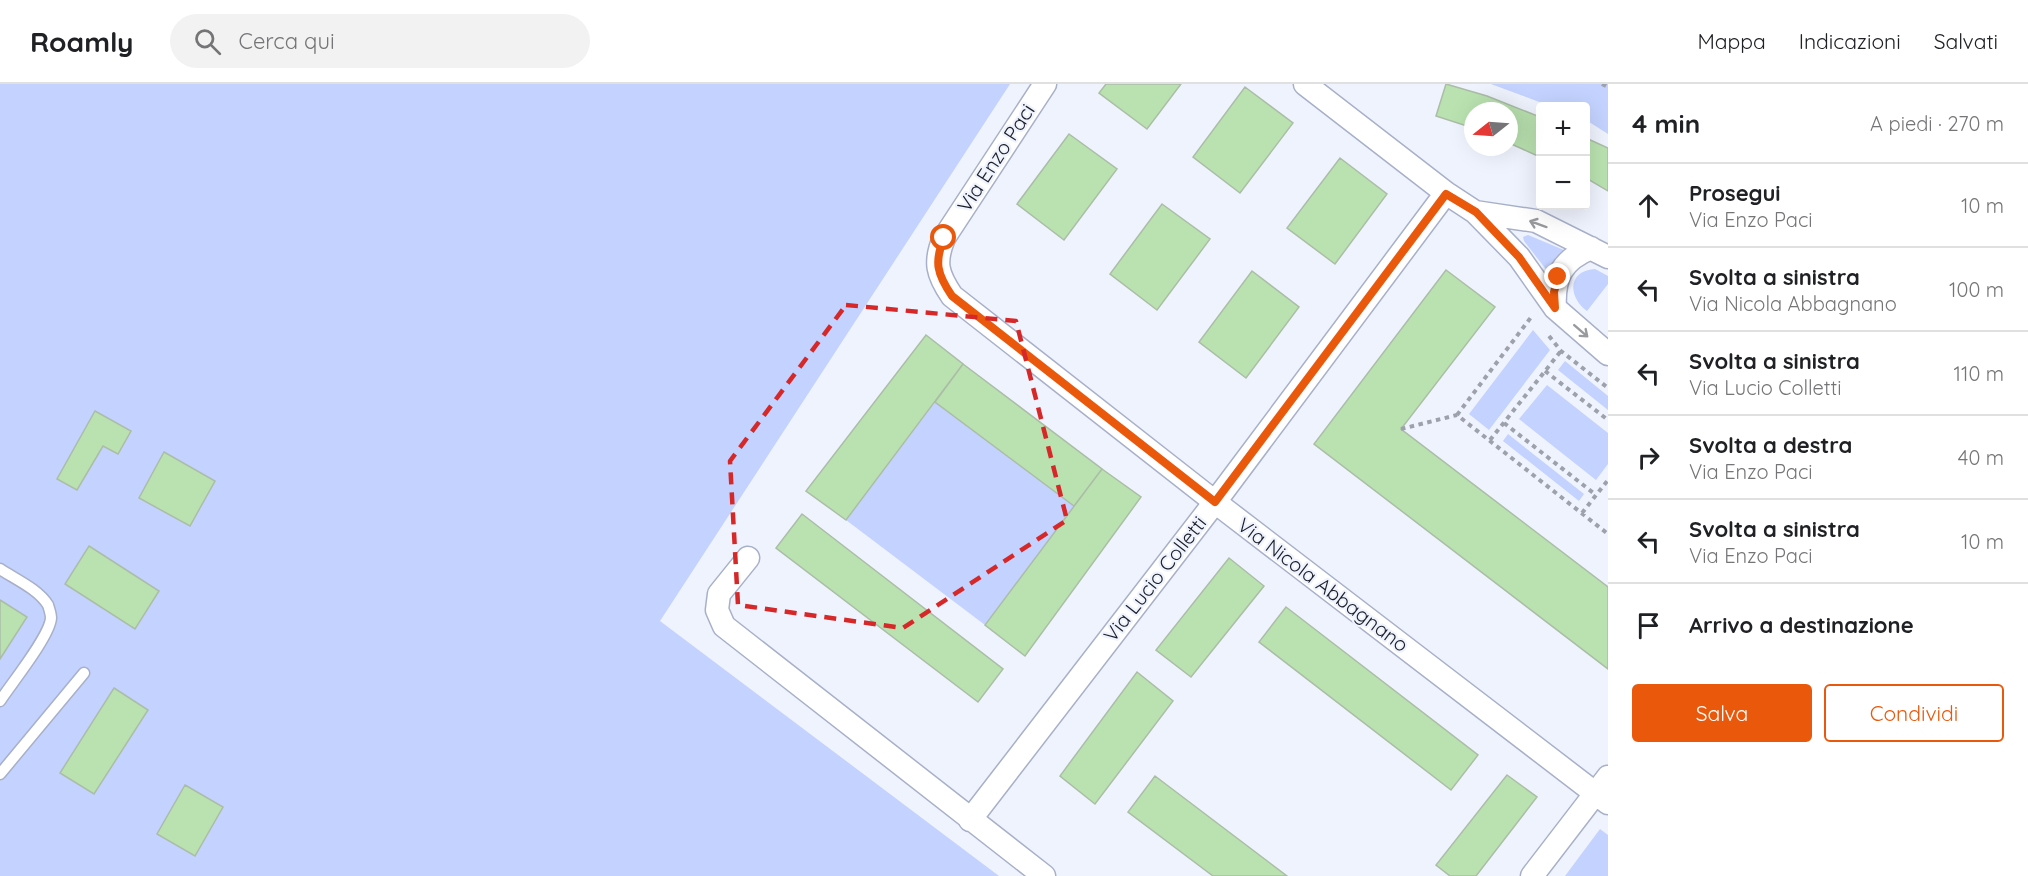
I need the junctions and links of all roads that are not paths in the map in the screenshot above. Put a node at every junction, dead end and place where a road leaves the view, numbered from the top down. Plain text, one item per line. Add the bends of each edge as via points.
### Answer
1 (1045, 84) edge
2 (1305, 84) edge
3 (1446, 194) junction
4 (1476, 212) junction
5 (1600, 253) edge
6 (938, 267) joint
7 (1555, 308) junction
8 (1608, 354) edge
9 (1215, 502) junction
10 (748, 558) dead end
11 (0, 569) edge
12 (84, 673) dead end
13 (0, 701) edge
14 (0, 774) edge
15 (1604, 791) edge
16 (970, 820) junction
17 (1044, 876) edge
18 (1533, 876) edge

1 - 6 street, Via Enzo Paci via 944,238 938,252
2 - 3 street
3 - 4 street
3 - 9 street, Via Lucio Colletti
5 -> 4 street via 1536,221
4 - 7 street via 1519,257
5 - 7 street via 1577,254 1562,271 1554,292
6 - 9 street, Via Nicola Abbagnano via 952,296
7 -> 8 street
9 - 15 street, Via Nicola Abbagnano
9 - 16 street, Via Lucio Colletti
10 - 16 street via 719,594 717,610 724,626
11 - 13 lane via 33,590 49,606 51,618 46,633
12 - 14 lane
15 - 18 street
16 - 17 street

